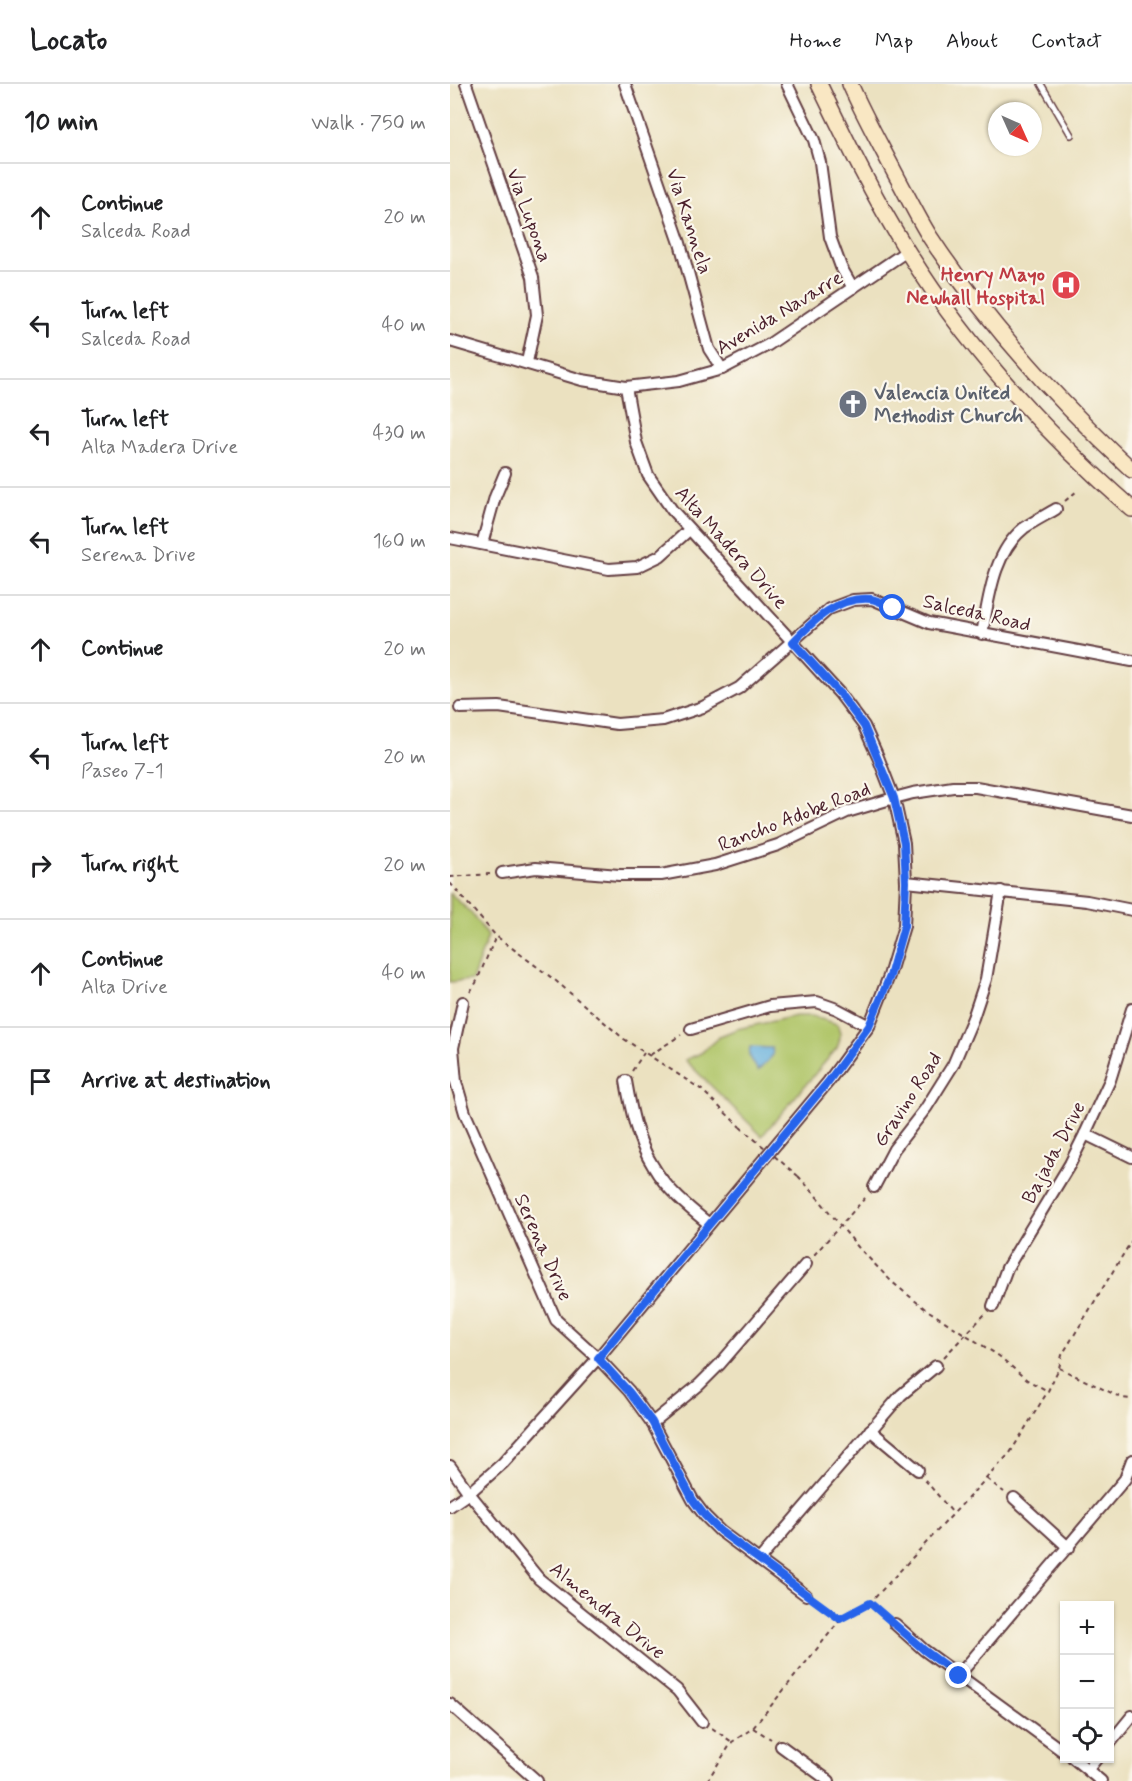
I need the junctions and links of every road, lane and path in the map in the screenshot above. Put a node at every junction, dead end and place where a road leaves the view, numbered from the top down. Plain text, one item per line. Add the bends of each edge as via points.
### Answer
1 (466, 84) edge
2 (625, 84) edge
3 (787, 84) edge
4 (819, 84) edge
5 (850, 84) edge
6 (1041, 84) edge
7 (1071, 135) dead end
8 (907, 251) junction
9 (853, 288) junction
10 (450, 341) edge
11 (527, 362) junction
12 (722, 369) junction
13 (626, 387) junction
14 (1132, 470) edge
15 (505, 473) dead end
16 (1077, 491) dead end
17 (1056, 509) joint
18 (1132, 509) edge
19 (689, 531) junction
20 (450, 538) edge
21 (482, 544) junction
22 (982, 634) junction
23 (793, 642) junction
24 (1132, 661) edge
25 (460, 708) dead end
26 (894, 798) junction
27 (1132, 815) edge
28 (502, 873) joint
29 (450, 877) edge
30 (906, 882) junction
31 (450, 883) edge
32 (1001, 891) junction
33 (1132, 910) edge
34 (496, 936) junction
35 (463, 1002) joint
36 (1132, 1009) edge
37 (869, 1026) junction
38 (691, 1029) joint
39 (645, 1052) junction
40 (649, 1055) junction
41 (626, 1081) joint
42 (1085, 1134) junction
43 (1132, 1157) edge
44 (874, 1187) joint
45 (709, 1224) junction
46 (841, 1226) junction
47 (1132, 1240) edge
48 (806, 1264) joint
49 (993, 1306) joint
50 (966, 1334) junction
51 (598, 1358) junction
52 (936, 1366) joint
53 (1059, 1368) junction
54 (1048, 1391) junction
55 (1132, 1399) edge
56 (652, 1422) junction
57 (870, 1430) junction
58 (1132, 1460) edge
59 (450, 1466) edge
60 (918, 1470) joint
61 (987, 1479) junction
62 (469, 1493) junction
63 (1014, 1498) joint
64 (450, 1506) edge
65 (952, 1513) junction
66 (1069, 1548) junction
67 (759, 1560) junction
68 (806, 1595) joint
69 (870, 1603) junction
70 (840, 1619) junction
71 (895, 1624) joint
72 (959, 1676) junction
73 (450, 1704) edge
74 (1132, 1716) edge
75 (702, 1722) joint
76 (753, 1728) junction
77 (1114, 1738) edge
78 (732, 1742) junction
79 (781, 1746) joint
80 (1060, 1748) edge
81 (1080, 1763) edge
82 (1093, 1763) edge
83 (1088, 1769) junction
84 (537, 1781) edge
85 (707, 1781) edge
86 (829, 1781) edge
87 (1101, 1781) edge

1 - 11 street, Via Lupona via 533,277 537,315
2 - 12 street, Via Kannela via 680,243 709,349
3 - 9 street via 814,140 830,237
4 - 8 main road via 845,140
5 - 14 main road via 918,217 945,259 1041,378
6 - 7 lane
8 - 9 street, Avenida Navarre
8 - 18 main road via 996,370 1070,452
9 - 12 street, Avenida Navarre via 768,345
10 - 11 street, Avenida Navarre
11 - 13 street, Avenida Navarre via 582,380
12 - 13 street, Avenida Navarre via 679,381
13 - 19 street, Alta Madera Drive via 636,442 648,475
15 - 21 street
16 - 17 path
17 - 22 street via 1024,528 1003,550
19 - 21 street via 660,556 637,567 609,569
19 - 23 street, Alta Madera Drive
20 - 21 street
22 - 23 street, Salceda Road via 929,623 872,599 853,600 829,609
22 - 24 street, Salceda Road
23 - 25 street, Salceda Road via 739,688 703,707 663,720 617,724 499,707
23 - 26 street, Alta Madera Drive via 864,726
26 - 27 street, Rancho Adobe Road via 976,787
26 - 28 street, Rancho Adobe Road via 847,812 778,845 715,865 661,875 536,868
26 - 30 street, Alta Madera Drive via 904,843
28 - 29 path
30 - 32 street
30 - 37 street, Alta Madera Drive via 904,926 890,976
31 - 34 path
32 - 33 street
32 - 44 street, Gravino Road via 986,979 953,1065 894,1149
34 - 35 path via 476,983
34 - 39 path
35 - 51 street, Serena Drive via 453,1048 456,1082 465,1113 556,1320
36 - 42 street, Bajada Drive via 1110,1080
37 - 38 street via 817,1002 770,1006
37 - 45 street, Alta Madera Drive via 828,1082
38 - 40 path
39 - 40 path
39 - 41 path
40 - 46 path, bridge via 702,1090 798,1176
41 - 45 street via 633,1119 653,1166 671,1189
42 - 43 street
42 - 49 street, Bajada Drive via 1007,1268
44 - 46 path
45 - 51 street, Alta Madera Drive
46 - 48 path
46 - 50 path via 892,1282
47 - 53 path via 1062,1355
48 - 56 street via 720,1364
49 - 50 path
50 - 52 path
50 - 54 path
51 - 56 street, Serena Drive
51 - 62 street, Alta Madera Drive via 526,1439
52 - 57 street via 901,1395
53 - 54 path
53 - 55 path
54 - 61 path via 1010,1453
56 - 67 street, Serena Drive via 705,1516
57 - 60 street
57 - 67 street
58 - 66 street via 1125,1479
59 - 62 street, Almendra Drive
60 - 65 path
61 - 63 path
61 - 65 path
62 - 64 street, Alta Madera Drive
62 - 75 street, Almendra Drive via 539,1579 677,1690
63 - 66 street
65 - 69 path
66 - 72 street
67 - 68 street, Serena Drive
68 - 70 path
69 - 70 path
69 - 71 path
70 - 76 path
71 - 72 street
72 - 80 street
73 - 84 street
74 - 77 street
75 - 78 path
76 - 78 path
76 - 79 path
78 - 85 path
79 - 86 street
81 - 83 street
82 - 83 street
83 - 87 street

